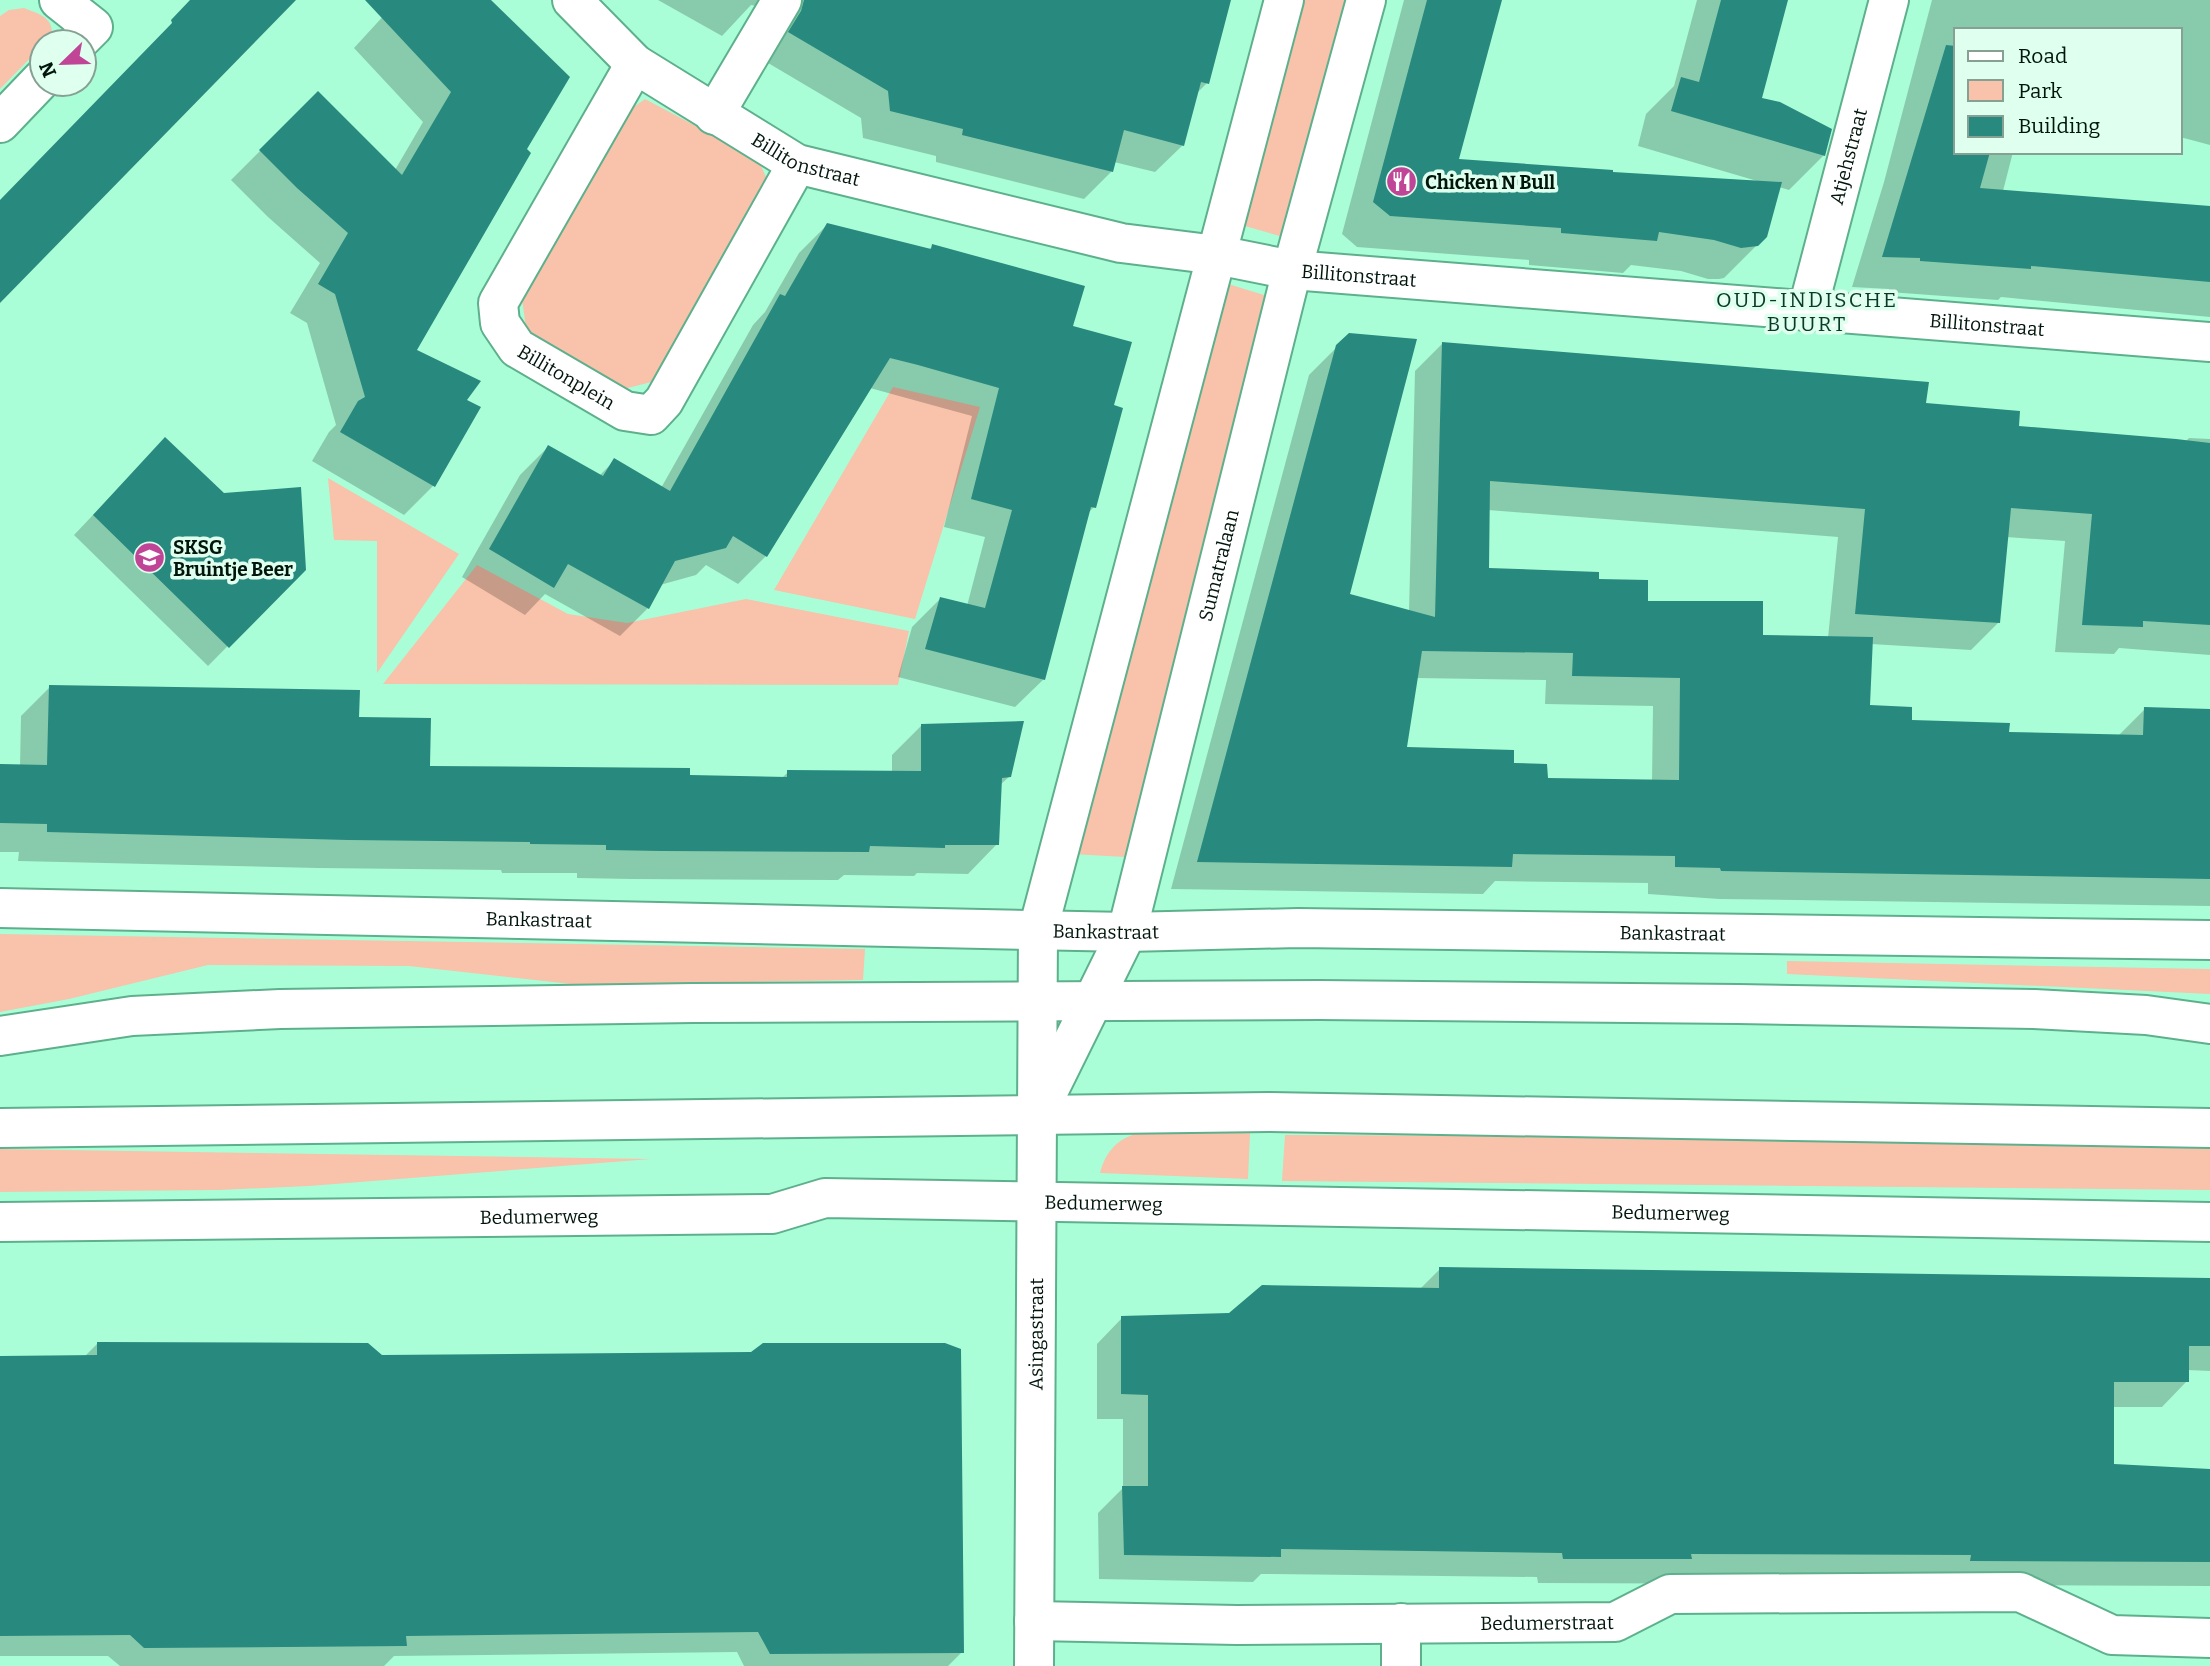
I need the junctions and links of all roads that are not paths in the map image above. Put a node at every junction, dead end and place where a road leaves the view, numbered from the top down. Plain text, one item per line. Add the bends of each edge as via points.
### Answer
1 (59, 0) edge
2 (572, 0) edge
3 (782, 0) edge
4 (1284, 0) edge
5 (1366, 0) edge
6 (1889, 0) edge
7 (92, 28) edge
8 (635, 64) junction
9 (28, 94) edge
10 (714, 115) junction
11 (0, 123) edge
12 (797, 164) junction
13 (1217, 255) junction
14 (1292, 270) junction
15 (1807, 312) junction
16 (2210, 342) edge
17 (0, 908) edge
18 (1038, 930) junction
19 (1127, 932) junction
20 (2210, 940) edge
21 (1037, 1002) junction
22 (1092, 1002) junction
23 (2210, 1024) edge
24 (0, 1036) edge
25 (1037, 1115) junction
26 (0, 1128) edge
27 (2210, 1128) edge
28 (1036, 1202) junction
29 (0, 1222) edge
30 (2210, 1222) edge
31 (1034, 1621) junction
32 (1401, 1623) junction
33 (2210, 1638) edge
34 (1034, 1666) edge
35 (1401, 1666) edge

1 - 7 street
2 - 8 street, Billitonstraat
3 - 10 street
4 - 13 street
5 - 14 street, Sumatralaan
6 - 15 street, Atjehstraat
8 - 10 street, Billitonstraat
8 - 12 street, Billitonplein via 498,303 500,323 517,348 625,411 651,415 664,401
9 - 11 street
10 - 12 street, Billitonstraat
12 - 13 street, Billitonstraat via 1121,243
13 - 14 street, Billitonstraat
13 - 18 street
14 - 15 street, Billitonstraat
14 - 19 street, Sumatralaan
15 - 16 street, Billitonstraat
17 - 18 street, Bankastraat
18 - 19 street, Bankastraat
18 - 21 street
19 - 20 street, Bankastraat via 1298,928
19 - 22 street, Sumatralaan
21 - 22 street
21 - 24 street via 280,1009 132,1016
21 - 25 street, Asingastraat
22 - 23 street via 1792,1004 2146,1015
22 - 25 street, Sumatralaan
25 - 26 street
25 - 27 street via 1268,1112
25 - 28 street, Asingastraat
28 - 29 street, Bedumerweg via 825,1198 772,1214
28 - 30 street, Bedumerweg
28 - 31 street, Asingastraat
31 - 32 street, Bedumerstraat
31 - 34 street, Asingastraat
32 - 33 street, Bedumerstraat via 1615,1622 1670,1594 2020,1592 2112,1636
32 - 35 street

